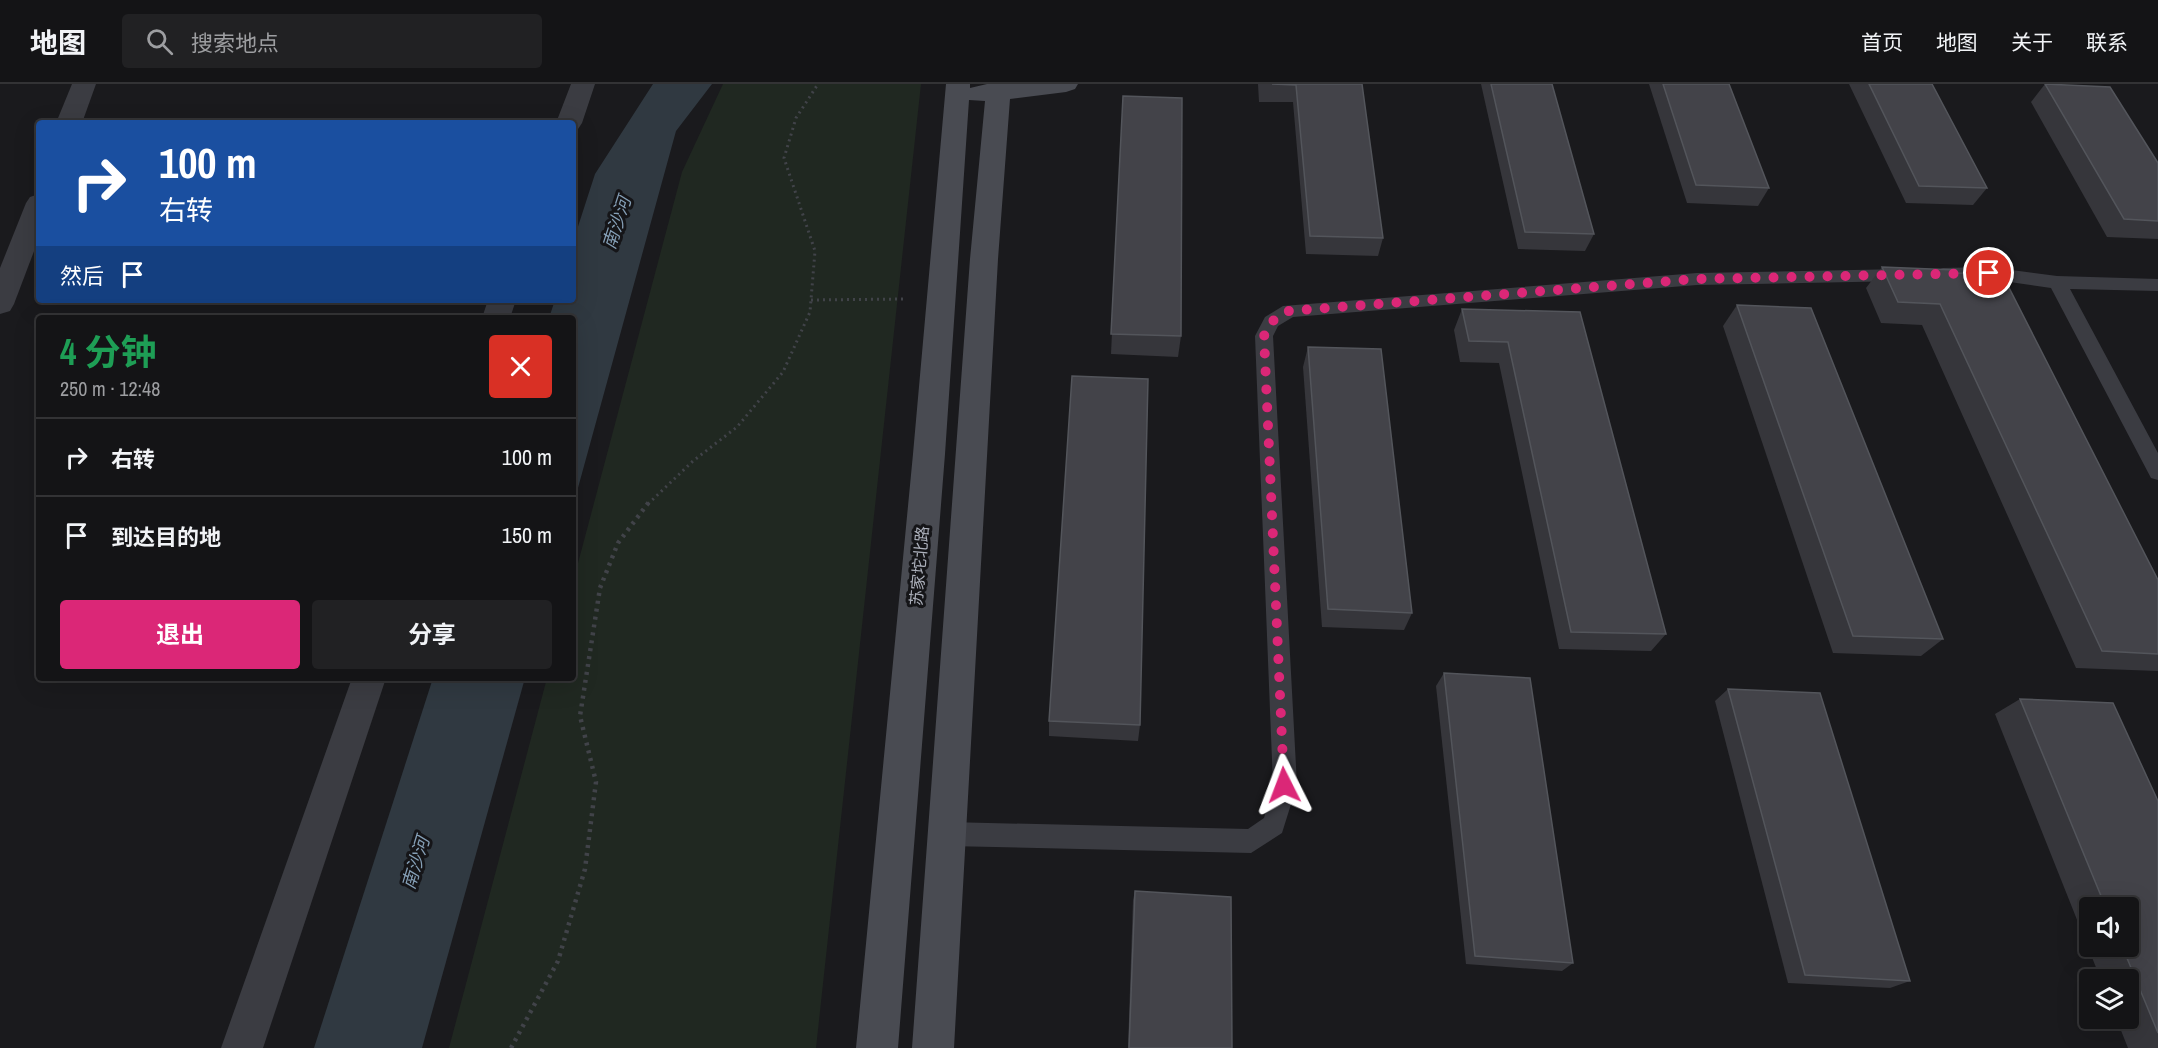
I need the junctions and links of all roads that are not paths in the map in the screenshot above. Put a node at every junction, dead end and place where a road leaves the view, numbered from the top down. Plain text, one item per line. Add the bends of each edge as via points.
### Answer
1 (84, 84) edge
2 (584, 84) edge
3 (1066, 84) edge
4 (957, 89) edge
5 (999, 89) edge
6 (70, 120) edge
7 (570, 120) edge
8 (36, 211) edge
9 (2057, 282) junction
10 (2158, 285) edge
11 (0, 304) edge
12 (2158, 472) edge
13 (368, 681) edge
14 (948, 834) junction
15 (242, 1048) edge
16 (877, 1048) edge
17 (933, 1048) edge

1 - 6 street
2 - 7 street
3 - 5 street
4 - 5 street
4 - 16 street, 苏家坨北路
5 - 14 street via 984,259
8 - 11 street
9 - 10 lane
9 - 12 lane
9 - 14 lane via 1989,273 1697,279 1289,311 1271,322 1264,336 1284,785 1274,825 1251,841
13 - 15 street
14 - 17 street

